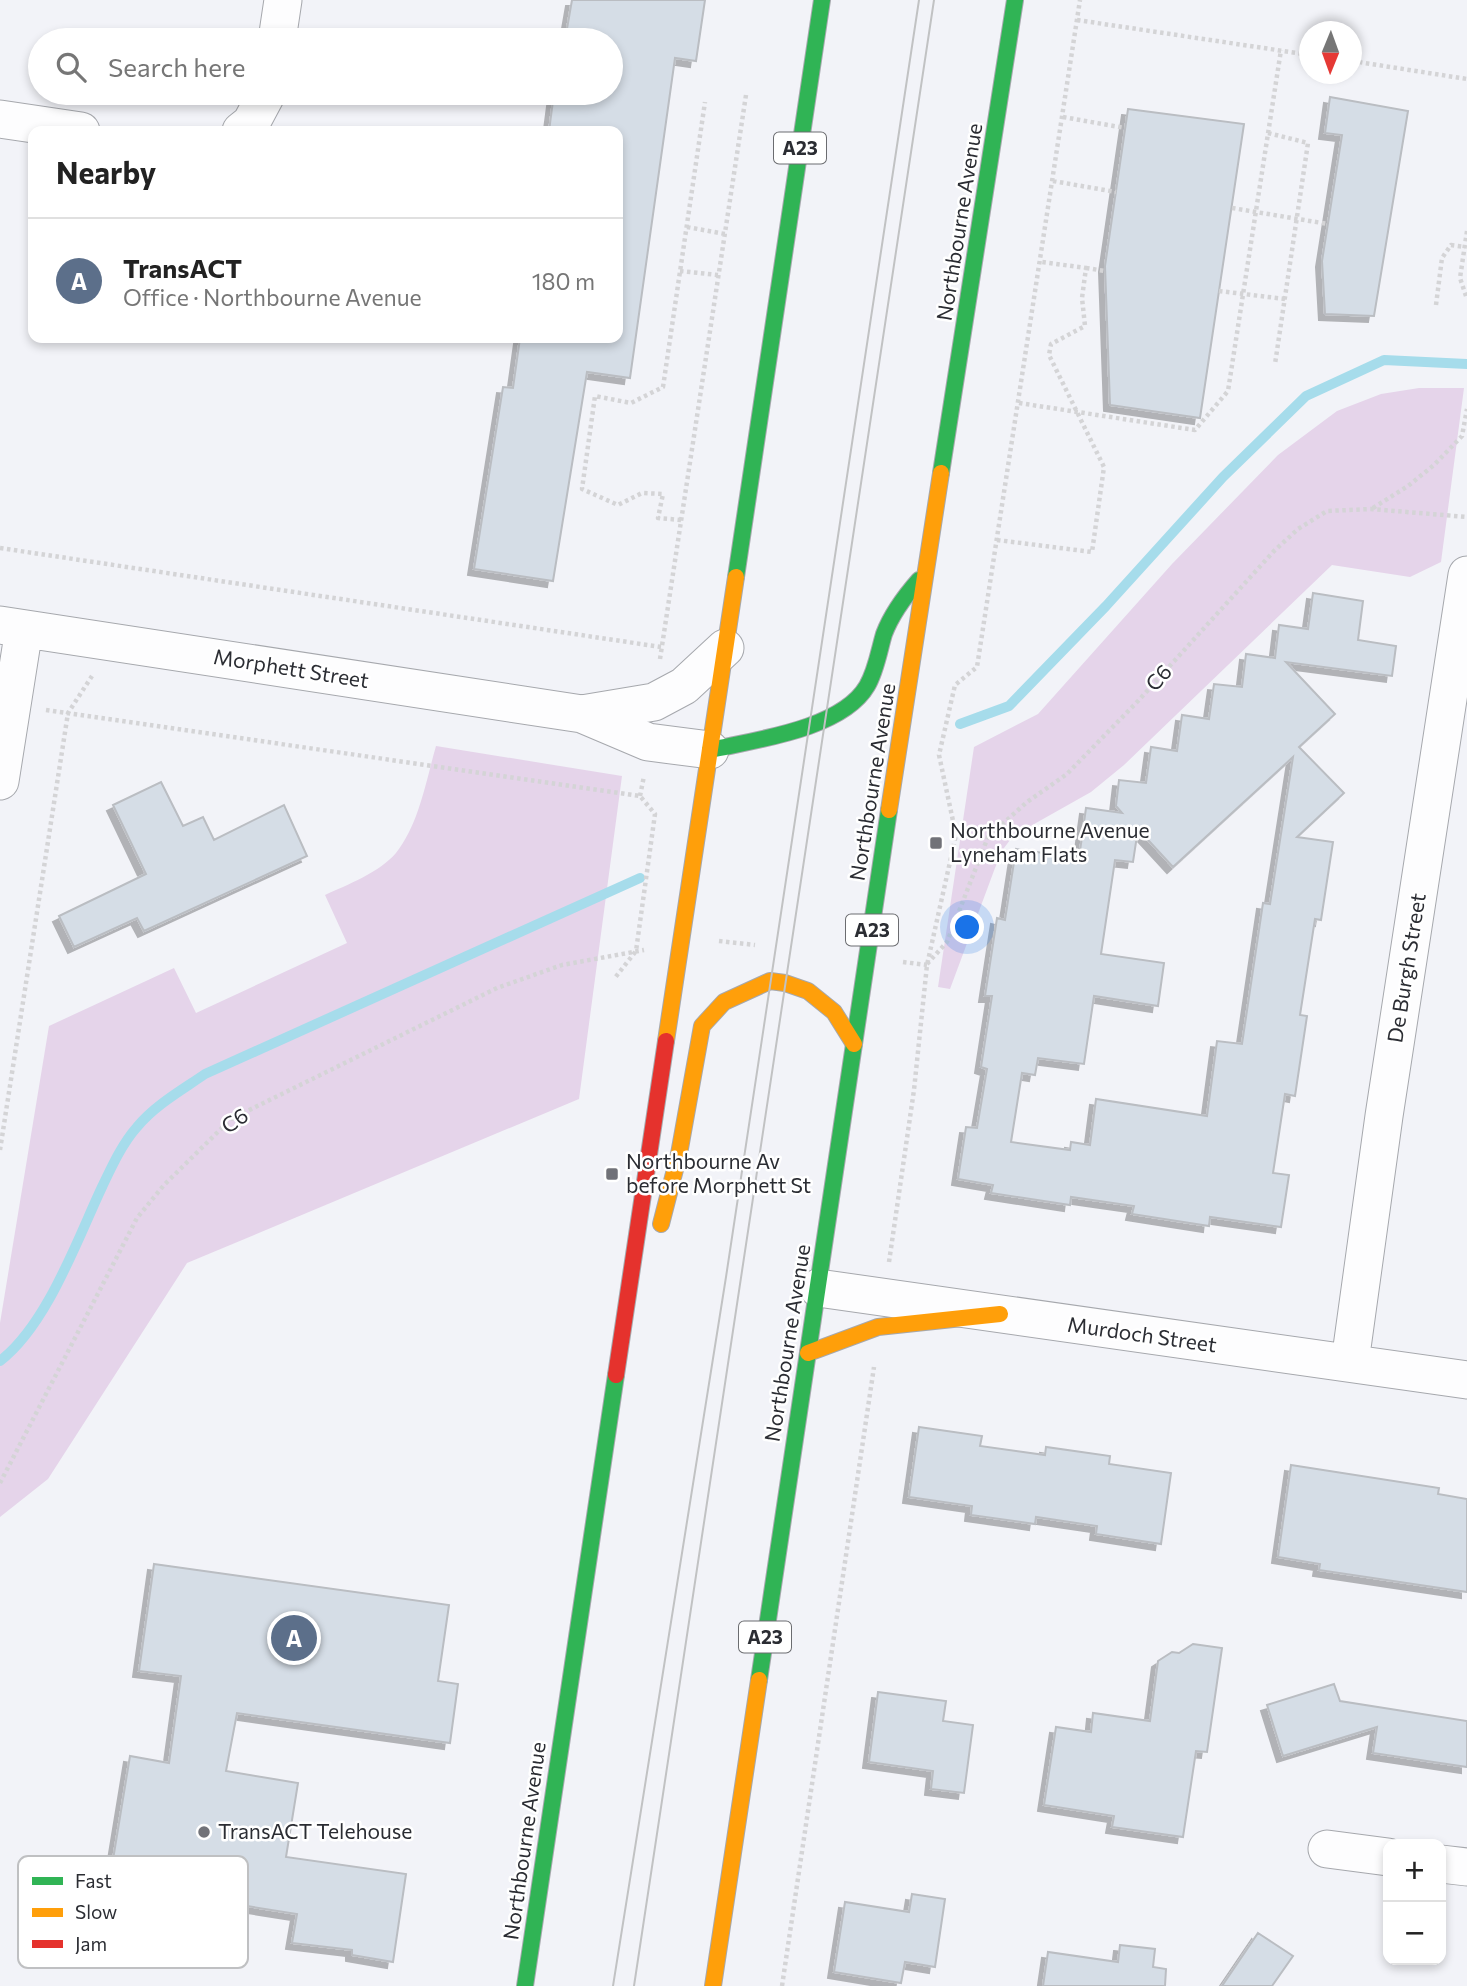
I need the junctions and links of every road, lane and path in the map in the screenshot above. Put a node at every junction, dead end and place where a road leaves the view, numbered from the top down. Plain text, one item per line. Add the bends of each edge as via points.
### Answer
1 (284, 0) edge
2 (822, 0) edge
3 (1015, 0) edge
4 (1080, 0) edge
5 (1077, 20) junction
6 (279, 28) edge
7 (1281, 50) junction
8 (1299, 53) edge
9 (1362, 63) edge
10 (1467, 79) edge
11 (746, 95) dead end
12 (705, 102) dead end
13 (261, 105) edge
14 (1063, 117) junction
15 (0, 119) edge
16 (47, 126) edge
17 (247, 126) edge
18 (1125, 128) dead end
19 (1268, 133) junction
20 (1053, 181) junction
21 (1116, 192) dead end
22 (1232, 208) dead end
23 (1256, 212) junction
24 (1297, 219) junction
25 (1328, 224) dead end
26 (687, 228) junction
27 (1467, 232) edge
28 (725, 234) junction
29 (1465, 247) junction
30 (1041, 262) junction
31 (1086, 268) junction
32 (680, 271) junction
33 (1105, 271) dead end
34 (718, 275) junction
35 (1219, 291) dead end
36 (1243, 294) junction
37 (1284, 299) junction
38 (1467, 299) edge
39 (1436, 305) dead end
40 (1275, 364) dead end
41 (1019, 403) junction
42 (1467, 409) edge
43 (1077, 412) junction
44 (1371, 509) junction
45 (1467, 517) edge
46 (681, 520) junction
47 (997, 540) junction
48 (0, 548) edge
49 (925, 573) junction
50 (1467, 575) edge
51 (12, 627) edge
52 (725, 648) junction
53 (12, 705) junction
54 (68, 713) junction
55 (582, 714) junction
56 (710, 750) junction
57 (643, 776) dead end
58 (0, 781) edge
59 (640, 796) junction
60 (636, 951) junction
61 (926, 965) junction
62 (614, 979) dead end
63 (854, 1044) junction
64 (0, 1150) edge
65 (655, 1246) dead end
66 (645, 1285) dead end
67 (818, 1288) junction
68 (884, 1298) junction
69 (1000, 1314) junction
70 (808, 1353) junction
71 (1350, 1362) junction
72 (874, 1367) dead end
73 (1467, 1380) edge
74 (608, 1430) junction
75 (0, 1483) edge
76 (1327, 1849) dead end
77 (1383, 1856) edge
78 (1446, 1865) edge
79 (1467, 1867) edge
80 (525, 1986) edge
81 (713, 1986) edge
82 (782, 1986) edge

1 - 6 street
2 - 52 highway, Northbourne Avenue / A23
3 - 49 highway, Northbourne Avenue / A23
4 - 5 path
5 - 7 path
5 - 14 path
7 - 8 path
7 - 19 path
9 - 10 path
11 - 28 path
12 - 26 path
13 - 17 street
14 - 18 path
14 - 20 path
15 - 16 street
19 - 23 path
19 - 24 path via 1308,143
20 - 21 path
20 - 30 path
22 - 23 path
23 - 24 path
23 - 36 path
24 - 25 path
24 - 37 path
26 - 28 path
26 - 32 path
27 - 29 path
28 - 34 path
29 - 38 path via 1460,278
29 - 39 path via 1451,245 1442,258
30 - 31 path
30 - 41 path
31 - 33 path
31 - 43 path via 1085,326 1051,344 1049,355
32 - 34 path
32 - 46 path via 663,387 631,403 595,396 582,489 618,505 642,493 663,494 658,518
34 - 46 path
35 - 36 path
36 - 37 path
36 - 43 path via 1228,391 1195,430
37 - 40 path
41 - 43 path
41 - 47 path
42 - 44 path via 1462,436 1408,486
43 - 47 path via 1104,467 1092,552
44 - 45 path, C6
44 - 61 path, C6 via 1327,511 1298,528 1067,774 988,837 947,942
46 - 48 path via 661,647
47 - 61 path via 977,667 955,685 939,755 956,835
49 - 56 highway via 897,606 866,689 852,704 793,731
49 - 63 highway, Northbourne Avenue / A23
50 - 71 street, De Burgh Street
51 - 53 street
51 - 55 street, Morphett Street
52 - 55 street, Morphett Street via 684,687 654,702
52 - 56 highway, Northbourne Avenue / A23
53 - 54 path
53 - 58 street
54 - 59 path
54 - 64 path
55 - 56 street, Morphett Street via 648,742
56 - 74 highway, Northbourne Avenue / A23
57 - 59 path
59 - 60 path via 655,814
60 - 62 path
60 - 75 path, C6 via 562,965 497,988 231,1119 137,1218
61 - 68 path via 914,1090
63 - 65 highway via 834,1012 808,991 785,983 771,981 724,1002 702,1026 679,1154
63 - 67 highway, Northbourne Avenue / A23
66 - 74 highway
67 - 68 street, Murdoch Street
67 - 70 highway, Northbourne Avenue / A23
68 - 69 street, Murdoch Street
69 - 70 highway via 878,1328
69 - 71 street, Murdoch Street
70 - 81 highway, Northbourne Avenue / A23
71 - 73 street, Murdoch Street
72 - 82 path
74 - 80 highway, Northbourne Avenue / A23
76 - 77 street
78 - 79 street

